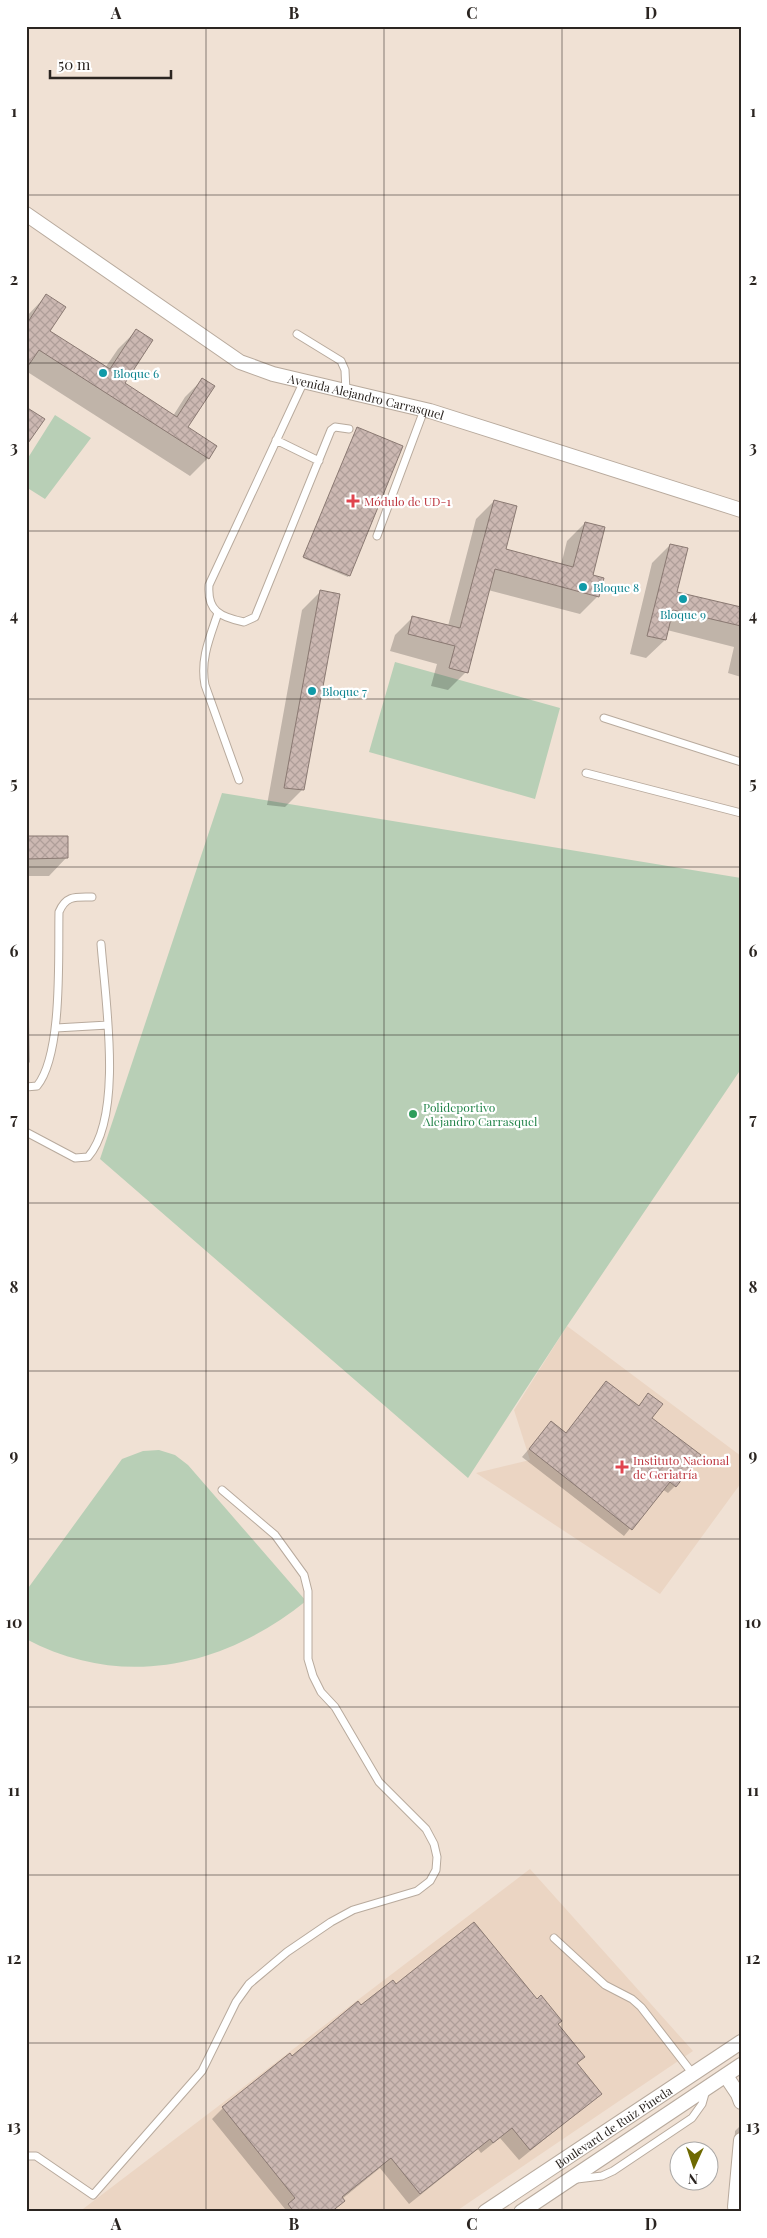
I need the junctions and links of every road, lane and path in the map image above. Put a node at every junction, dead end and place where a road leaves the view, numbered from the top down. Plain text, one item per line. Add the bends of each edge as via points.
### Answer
1 (26, 214) edge
2 (297, 334) dead end
3 (304, 381) junction
4 (346, 392) junction
5 (424, 410) junction
6 (349, 429) dead end
7 (276, 440) junction
8 (318, 461) junction
9 (741, 510) edge
10 (377, 536) dead end
11 (218, 613) junction
12 (604, 718) dead end
13 (741, 762) edge
14 (586, 773) dead end
15 (239, 780) dead end
16 (741, 813) edge
17 (92, 897) dead end
18 (101, 944) dead end
19 (108, 1025) junction
20 (56, 1028) junction
21 (26, 1087) edge
22 (26, 1132) edge
23 (222, 1490) dead end
24 (554, 1938) dead end
25 (741, 2042) edge
26 (741, 2065) edge
27 (693, 2074) junction
28 (726, 2076) junction
29 (741, 2102) edge
30 (741, 2140) edge
31 (26, 2156) edge
32 (735, 2207) dead end
33 (485, 2212) edge
34 (521, 2212) edge

1 - 3 street, Avenida Alejandro Carrasquel via 240,362
2 - 4 lane via 341,361 345,370
3 - 4 street, Avenida Alejandro Carrasquel
3 - 7 lane
4 - 5 street, Avenida Alejandro Carrasquel
5 - 9 street, Avenida Alejandro Carrasquel
5 - 10 lane
6 - 8 lane via 335,426 331,430
7 - 8 lane
7 - 11 lane via 208,585 208,599
8 - 11 lane via 255,617 244,622
11 - 15 lane via 202,671
12 - 13 lane
14 - 16 lane
17 - 20 lane via 70,897 63,902 59,912
18 - 19 lane
19 - 20 lane
19 - 22 lane via 110,1077 106,1112 95,1150 88,1158 75,1158
20 - 21 lane via 44,1078 37,1086
23 - 31 lane via 275,1535 304,1575 308,1591 308,1659 313,1676 321,1692 335,1706 379,1782 426,1829 434,1844 436,1870 430,1881 418,1891 353,1910 331,1922 287,1952 249,1984 236,2002 202,2071 94,2195 36,2156
24 - 27 lane via 605,1985 632,1998
25 - 27 street, Boulevard de Ruiz Pineda
26 - 28 street, Boulevard de Ruiz Pineda
27 - 33 street, Boulevard de Ruiz Pineda
28 - 29 street
28 - 34 street, Boulevard de Ruiz Pineda
30 - 32 street

